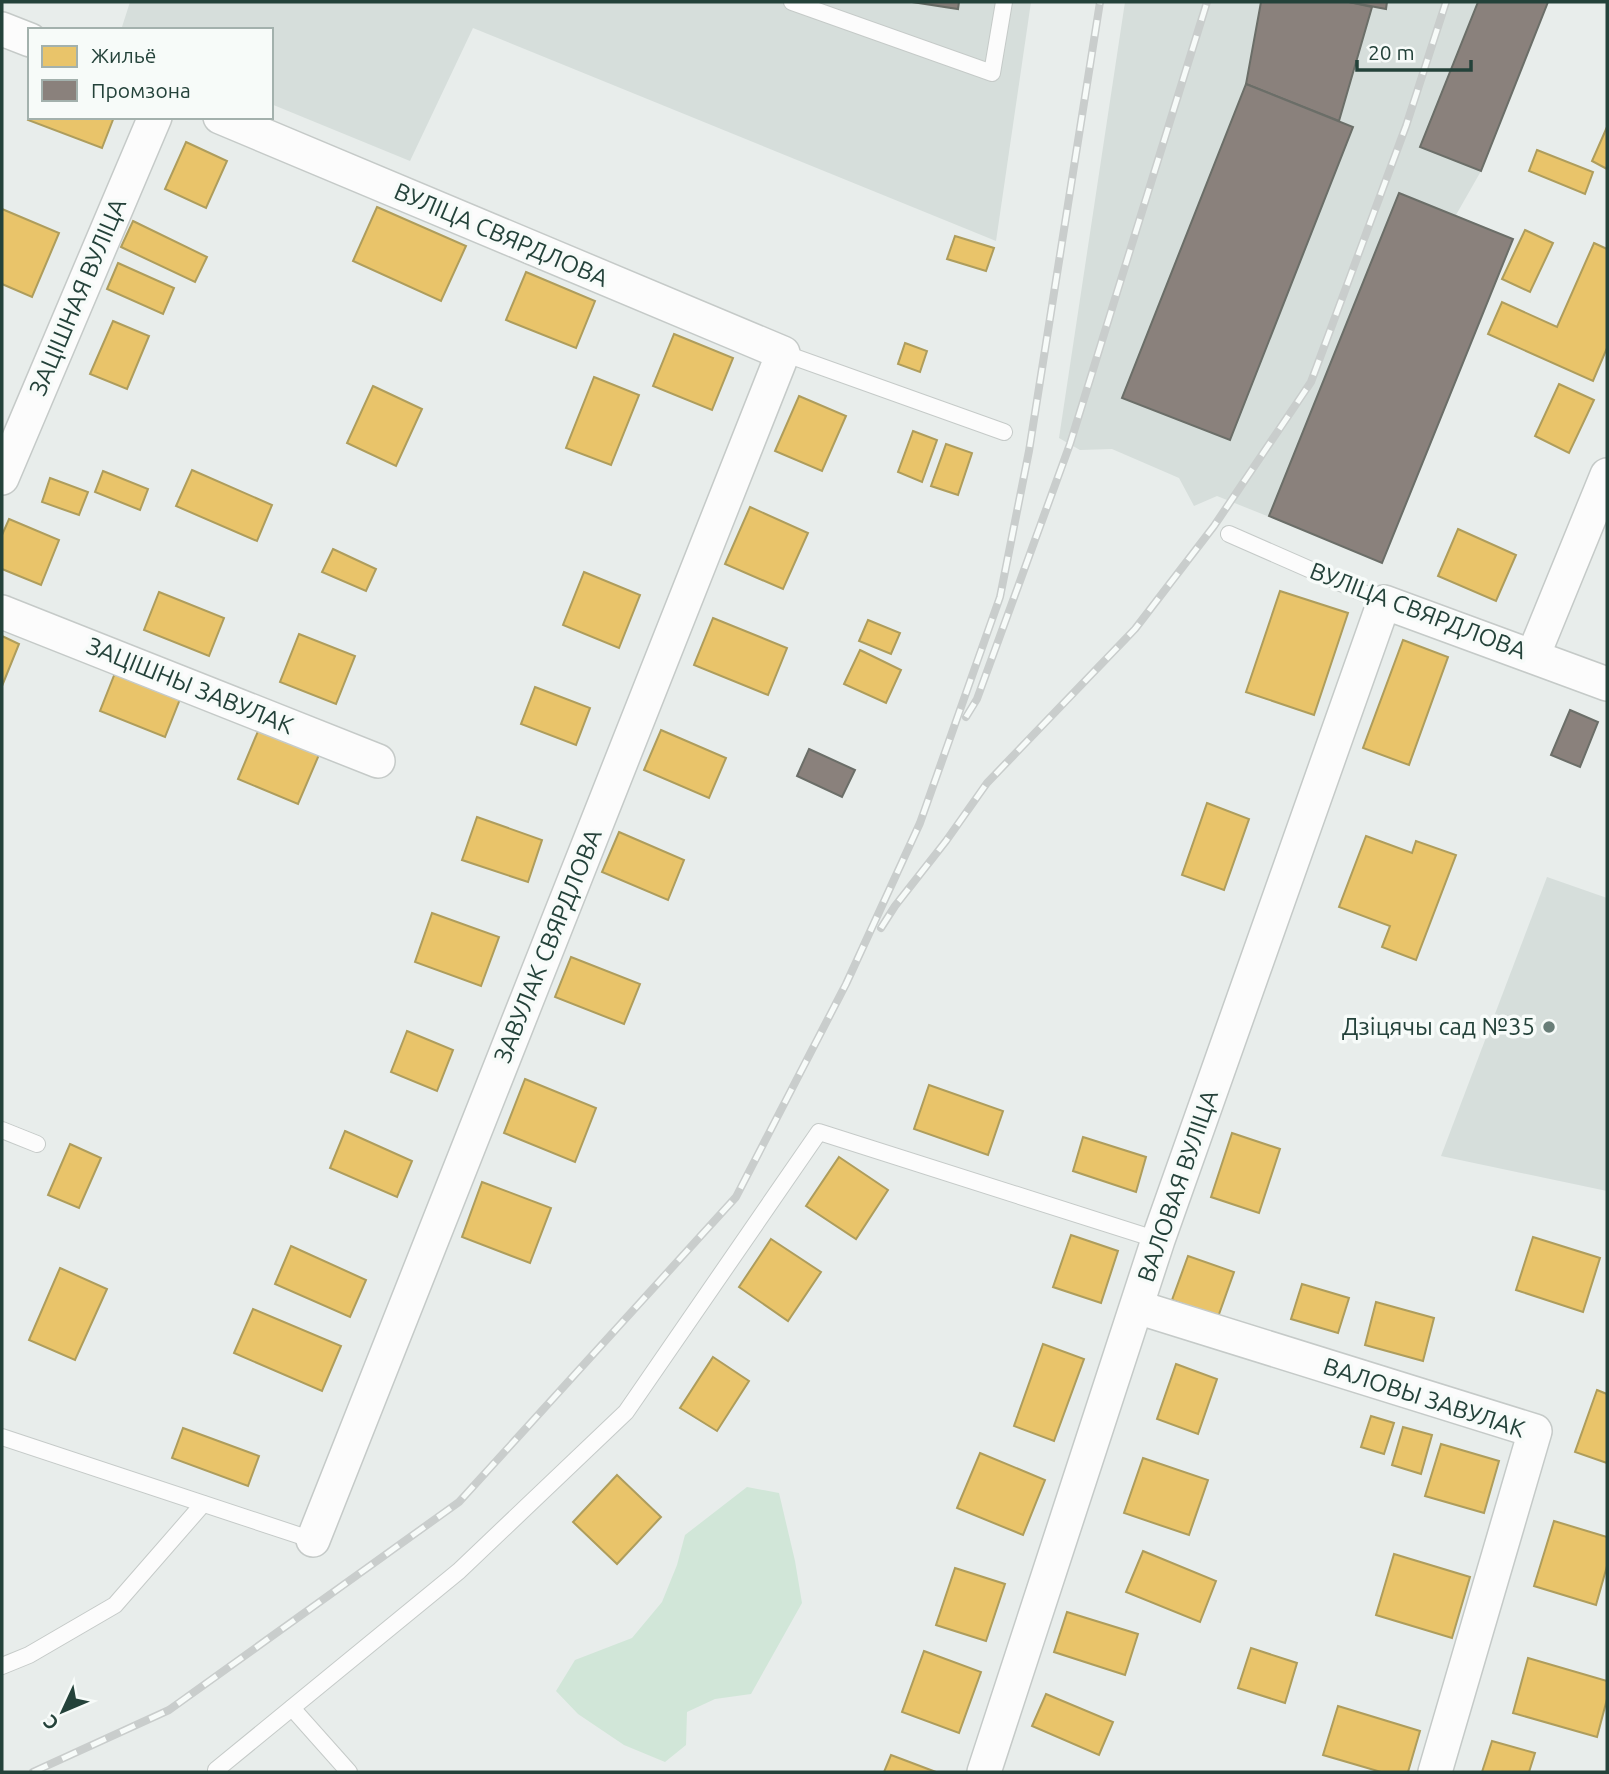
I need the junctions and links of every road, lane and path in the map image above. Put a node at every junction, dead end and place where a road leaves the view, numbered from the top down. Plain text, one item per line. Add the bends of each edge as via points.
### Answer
1 (792, 2) edge
2 (1004, 2) edge
3 (2, 29) edge
4 (28, 39) edge
5 (154, 119) edge
6 (225, 119) edge
7 (783, 353) junction
8 (1004, 432) dead end
9 (1607, 475) edge
10 (2, 478) edge
11 (1229, 534) dead end
12 (1384, 603) junction
13 (2, 612) edge
14 (1533, 656) junction
15 (1607, 684) edge
16 (378, 761) dead end
17 (2, 1130) edge
18 (37, 1144) dead end
19 (1158, 1240) junction
20 (1137, 1307) junction
21 (2, 1437) edge
22 (203, 1504) junction
23 (313, 1540) joint
24 (2, 1666) edge
25 (292, 1708) junction
26 (216, 1769) dead end
27 (349, 1772) edge
28 (984, 1772) edge
29 (1435, 1772) edge

1 - 2 lane via 992,73
3 - 4 street
5 - 10 street, ЗАЦІШНАЯ ВУЛІЦА
6 - 7 street, ВУЛІЦА СВЯРДЛОВА
7 - 8 lane
7 - 23 street, ЗАВУЛАК СВЯРДЛОВА
9 - 14 street
11 - 12 lane, ВУЛІЦА СВЯРДЛОВА
12 - 14 street, ВУЛІЦА СВЯРДЛОВА
12 - 19 street, ВАЛОВАЯ ВУЛІЦА
13 - 16 street, ЗАЦІШНЫ ЗАВУЛАК
14 - 15 street, ВУЛІЦА СВЯРДЛОВА
17 - 18 lane
19 - 20 street, ВАЛОВАЯ ВУЛІЦА
19 - 25 lane via 819,1132 626,1412 459,1571
20 - 28 street, ВАЛОВАЯ ВУЛІЦА
20 - 29 street, ВАЛОВЫ ЗАВУЛАК via 1535,1432
21 - 22 lane
22 - 23 lane
22 - 24 lane via 115,1605
25 - 26 lane
25 - 27 lane

